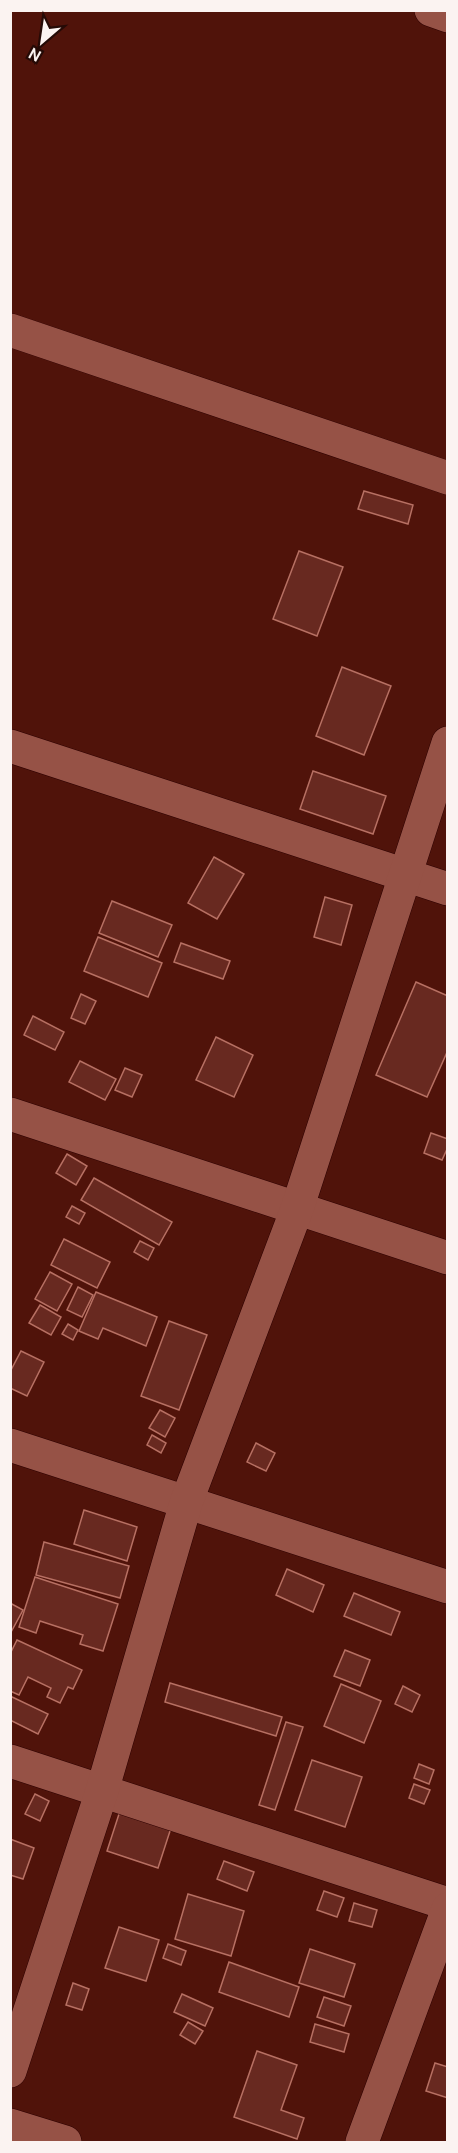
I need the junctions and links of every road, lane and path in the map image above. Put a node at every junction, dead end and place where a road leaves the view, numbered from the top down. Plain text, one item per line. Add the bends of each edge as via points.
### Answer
1 (431, 10) edge
2 (447, 16) edge
3 (10, 330) edge
4 (447, 478) edge
5 (447, 743) edge
6 (10, 746) edge
7 (405, 874) junction
8 (447, 889) edge
9 (10, 1113) edge
10 (297, 1209) junction
11 (447, 1258) edge
12 (10, 1445) edge
13 (186, 1503) junction
14 (447, 1587) edge
15 (10, 1761) edge
16 (102, 1791) junction
17 (447, 1904) edge
18 (447, 1909) edge
19 (10, 2071) edge
20 (10, 2125) edge
21 (66, 2142) edge
22 (362, 2142) edge

1 - 2 street
3 - 4 street
5 - 7 street
6 - 7 street
7 - 8 street
7 - 10 street
9 - 10 street
10 - 11 street
10 - 13 street
12 - 13 street
13 - 14 street
13 - 16 street
15 - 16 street
16 - 17 street
16 - 19 street
18 - 22 street
20 - 21 street

